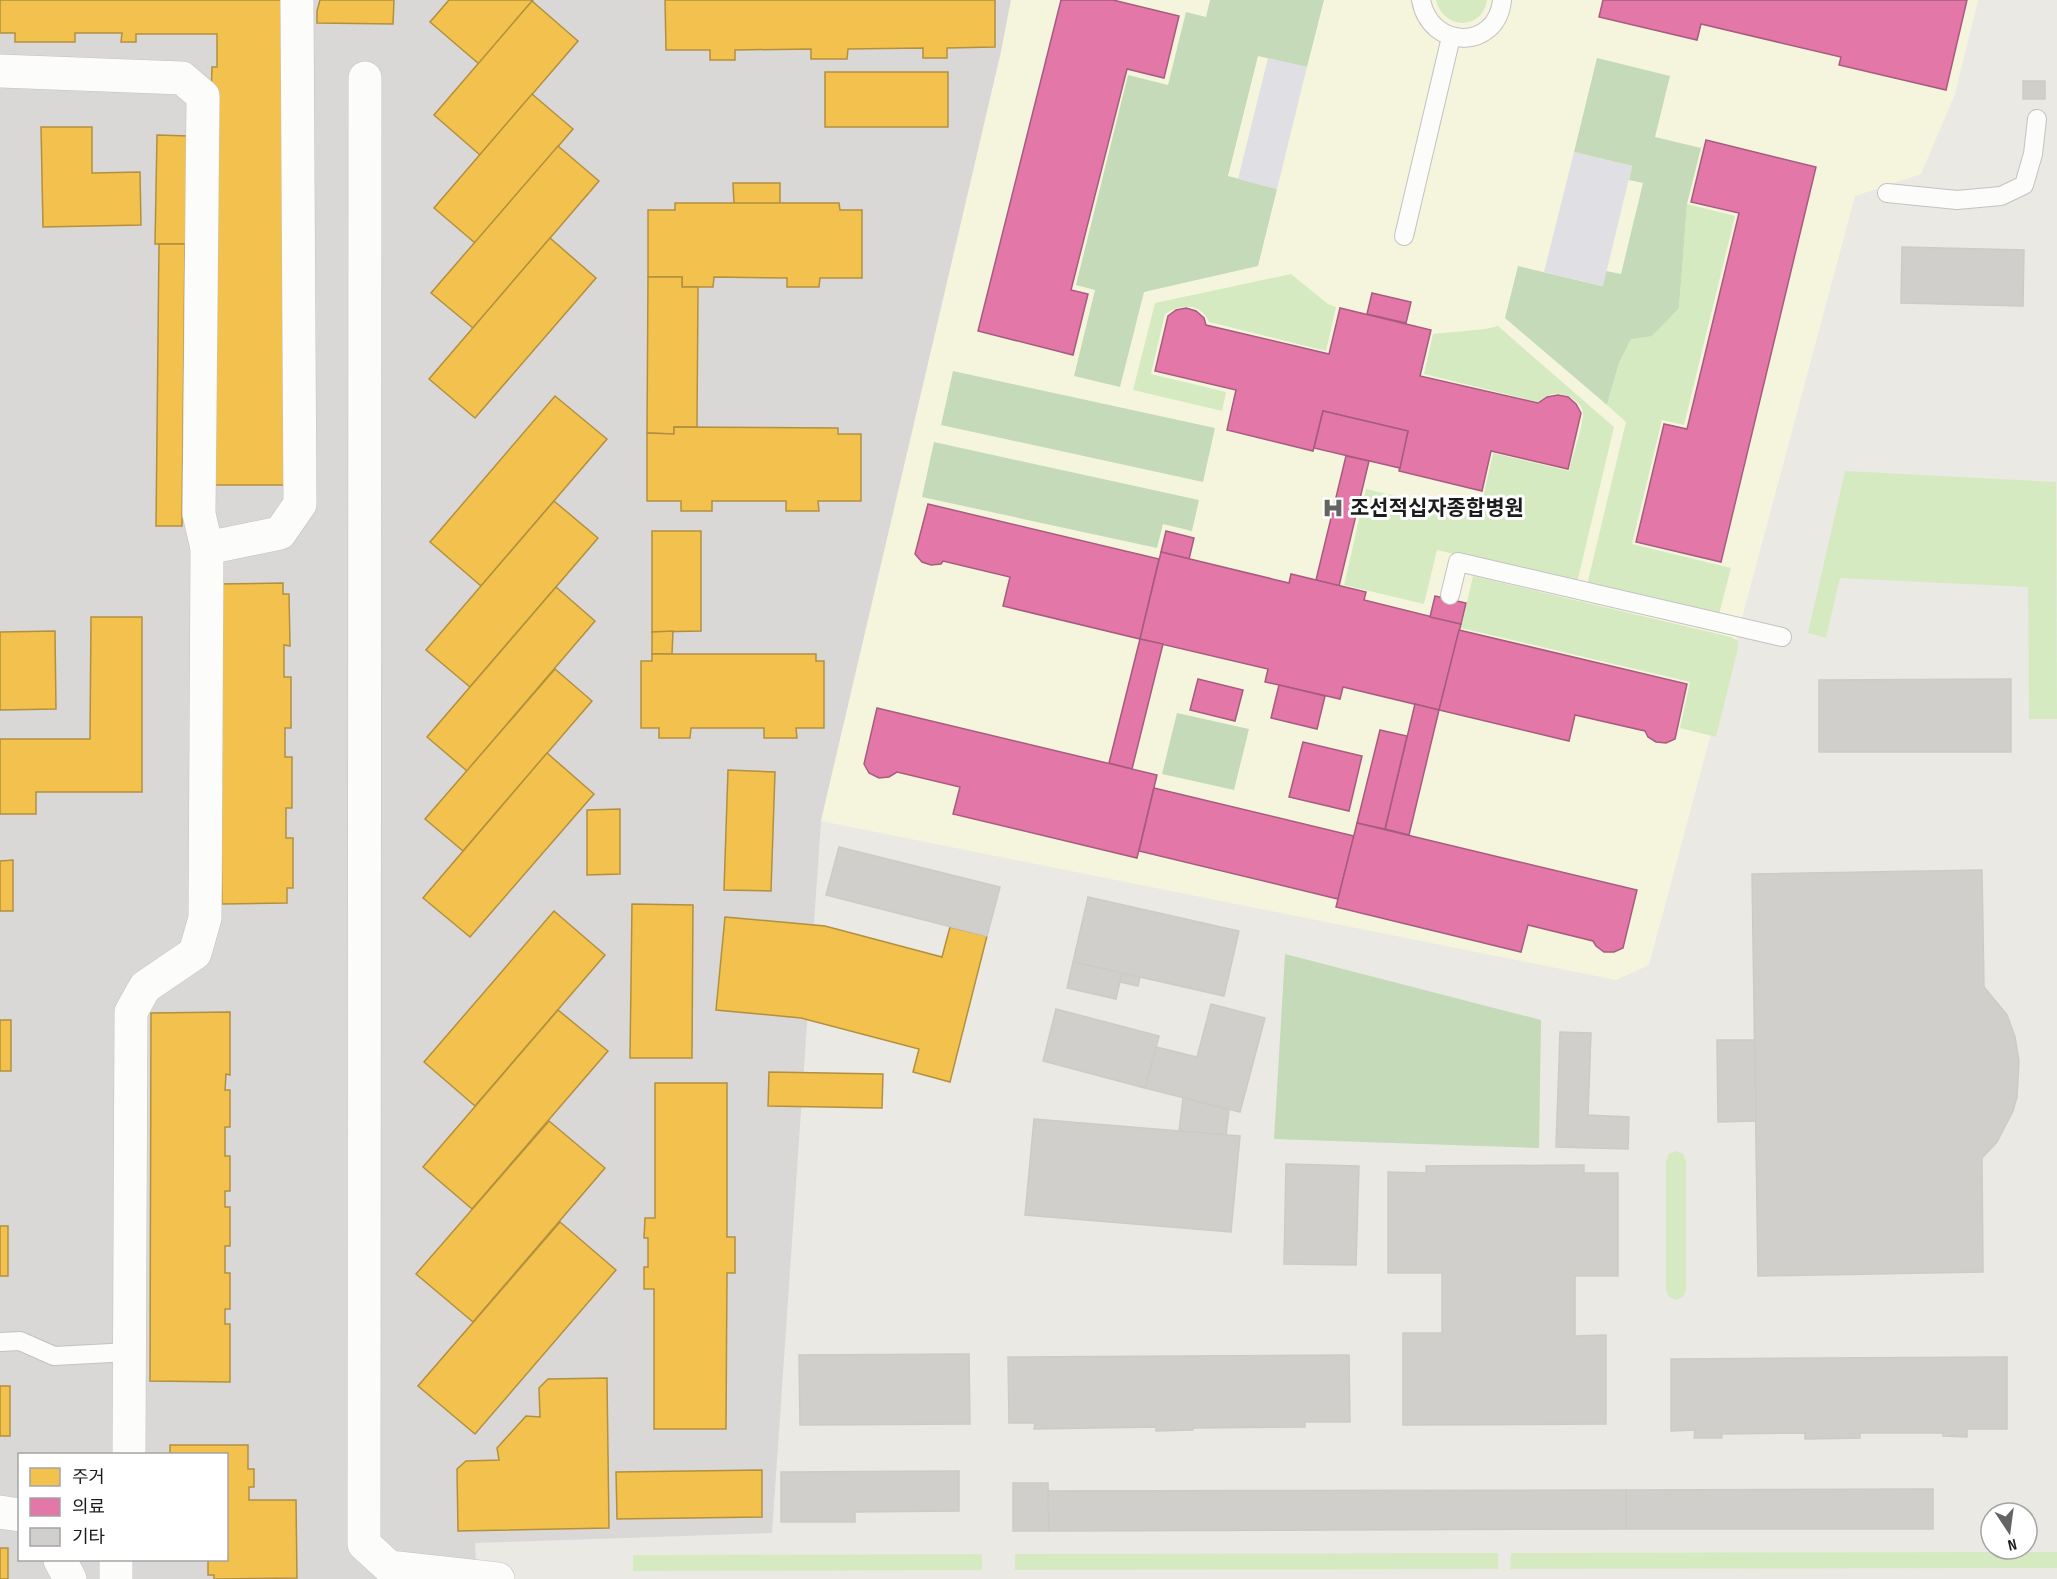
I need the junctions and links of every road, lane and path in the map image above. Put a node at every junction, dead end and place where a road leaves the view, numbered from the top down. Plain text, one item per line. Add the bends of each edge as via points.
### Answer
1 (297, 0) edge
2 (1421, 0) edge
3 (1502, 0) edge
4 (1451, 37) junction
5 (0, 71) edge
6 (365, 78) dead end
7 (2037, 119) dead end
8 (1887, 193) dead end
9 (1404, 236) dead end
10 (207, 549) junction
11 (1450, 595) dead end
12 (1782, 637) dead end
13 (0, 1342) edge
14 (130, 1352) junction
15 (129, 1453) edge
16 (0, 1512) edge
17 (18, 1515) edge
18 (61, 1561) edge
19 (116, 1561) edge
20 (70, 1579) edge
21 (116, 1579) edge
22 (498, 1579) edge

1 - 10 street via 300,504 280,533
2 - 4 lane via 1430,23
3 - 4 lane via 1496,20 1487,30 1476,36
4 - 9 lane
5 - 10 street via 182,78 203,96 199,514
6 - 22 street via 364,1544 389,1568
7 - 8 lane via 2024,185 2001,196 1957,200
10 - 14 street via 206,918 195,953 145,987 131,1012
11 - 12 lane via 1458,562
13 - 14 lane via 20,1341 54,1356
14 - 15 street
16 - 17 street
18 - 20 street
19 - 21 street

